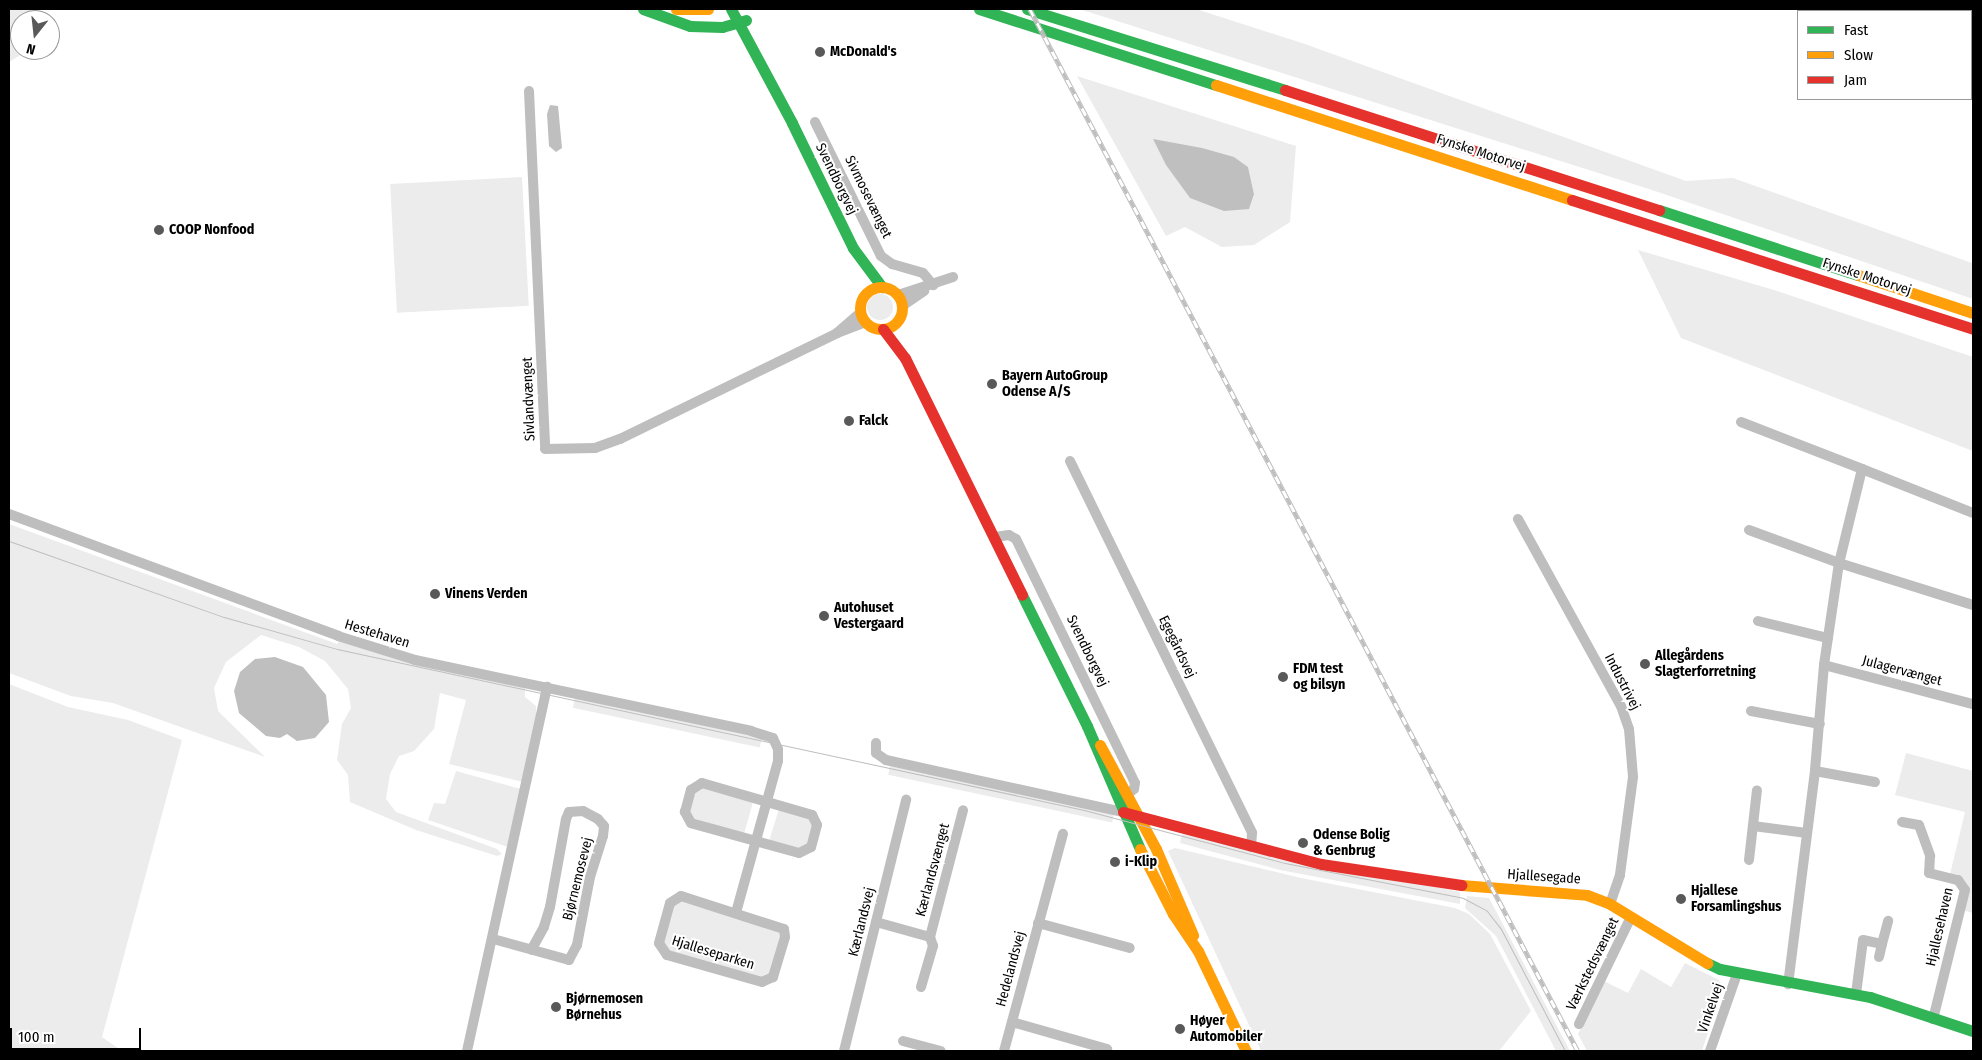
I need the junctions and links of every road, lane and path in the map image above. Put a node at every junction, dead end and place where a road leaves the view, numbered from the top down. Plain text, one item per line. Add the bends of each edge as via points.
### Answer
1 (643, 9) edge
2 (662, 9) edge
3 (676, 9) edge
4 (708, 9) edge
5 (979, 9) edge
6 (1027, 9) edge
7 (740, 15) edge
8 (529, 91) dead end
9 (815, 122) dead end
10 (853, 248) junction
11 (953, 277) dead end
12 (933, 285) junction
13 (882, 287) junction
14 (865, 293) junction
15 (900, 300) junction
16 (1973, 313) edge
17 (862, 318) junction
18 (896, 323) junction
19 (1973, 328) edge
20 (883, 329) junction
21 (905, 358) junction
22 (1741, 422) dead end
23 (1070, 461) dead end
24 (1862, 469) junction
25 (1973, 513) edge
26 (9, 514) edge
27 (1518, 519) dead end
28 (1749, 530) dead end
29 (995, 537) junction
30 (1839, 563) junction
31 (1973, 605) edge
32 (1758, 621) dead end
33 (1828, 638) junction
34 (1824, 665) junction
35 (547, 687) junction
36 (1973, 704) edge
37 (1751, 711) dead end
38 (1820, 724) junction
39 (1086, 726) junction
40 (876, 743) dead end
41 (1815, 771) junction
42 (1875, 782) dead end
43 (1757, 790) dead end
44 (1128, 794) junction
45 (906, 800) dead end
46 (768, 802) junction
47 (963, 810) dead end
48 (1123, 812) junction
49 (1139, 816) junction
50 (1902, 822) dead end
51 (1753, 826) junction
52 (1807, 833) junction
53 (1063, 834) dead end
54 (756, 841) junction
55 (1251, 847) junction
56 (1749, 860) dead end
57 (1610, 904) junction
58 (736, 912) junction
59 (1631, 917) junction
60 (1888, 921) dead end
61 (876, 922) junction
62 (1038, 922) junction
63 (930, 937) junction
64 (493, 939) junction
65 (1882, 944) junction
66 (1130, 948) dead end
67 (531, 950) junction
68 (1198, 951) junction
69 (1879, 957) dead end
70 (1737, 974) junction
71 (1788, 984) junction
72 (921, 987) dead end
73 (1856, 994) junction
74 (1933, 1018) junction
75 (1012, 1022) junction
76 (1579, 1024) dead end
77 (1973, 1030) edge
78 (903, 1041) dead end
79 (1107, 1049) dead end
80 (467, 1051) edge
81 (844, 1051) edge
82 (941, 1051) edge
83 (1004, 1051) edge
84 (1246, 1051) edge
85 (1710, 1051) edge

1 - 7 main road via 690,26 722,27
2 - 7 main road via 692,18
3 - 4 main road
5 - 19 main road, Fynske Motorvej
6 - 16 main road, Fynske Motorvej via 1482,152
7 - 10 main road, Svendborgvej
8 - 17 street, Sivlandvænget via 545,448 595,448 620,439
9 - 12 street, Sivmosevænget via 881,256 892,264 923,273
10 - 13 main road, Svendborgvej
10 - 14 main road, Svendborgvej
11 - 12 street
12 - 15 street
13 - 14 main road
13 - 15 main road
14 - 17 main road
15 - 18 main road
17 - 20 main road
18 - 20 main road
18 - 21 main road
20 - 21 main road
21 - 29 main road
22 - 24 street
23 - 55 street, Egegårdsvej via 1252,834
24 - 25 street
24 - 30 street
26 - 35 street, Hestehaven via 338,636 415,660
27 - 57 street, Industrivej via 1622,706 1630,729 1633,777 1620,875
28 - 30 street
29 - 39 main road
29 - 44 street, Svendborgvej via 1009,535 1016,539 1135,783
30 - 31 street
30 - 33 street
32 - 33 street
33 - 34 street
34 - 36 street, Julagervænget
34 - 38 street
35 - 46 street, Hestehaven via 772,738 778,749
35 - 64 street
37 - 38 street
38 - 41 street
39 - 44 main road via 1110,760
39 - 48 main road
40 - 48 street via 876,753 886,760
41 - 42 street
41 - 52 street
43 - 51 street
44 - 49 main road
45 - 61 street, Kærlandsvej
46 - 54 street
46 - 54 street via 812,814 817,825 813,840 807,851 799,853
46 - 54 street via 702,783 691,790 685,812 692,823
47 - 63 street, Kærlandsvænget
48 - 49 main road, Hjallesegade
48 - 68 main road via 1173,914
49 - 55 main road, Hjallesegade
49 - 68 main road via 1184,908
50 - 74 street, Hjallesehaven via 1919,826 1930,856 1929,873 1958,880 1965,890
51 - 52 street
51 - 56 street
52 - 71 street
53 - 62 street, Hedelandsvej
54 - 58 street
55 - 57 main road, Hjallesegade via 1384,876 1587,895
57 - 59 main road, Hjallesegade
58 - 58 street, Hjalleseparken via 784,929 776,968 769,981 762,982 675,958 661,950 659,943 675,898 681,896
59 - 70 main road, Hjallesegade via 1682,950
59 - 76 street, Værkstedsvænget
60 - 65 street
61 - 63 street, Kærlandsvænget
61 - 81 street, Kærlandsvej
62 - 66 street, Hedelandsvej
62 - 75 street, Hedelandsvej
63 - 72 street, Kærlandsvænget via 933,946
64 - 67 street, Bjørnemosevej
64 - 80 street
65 - 69 street
65 - 73 street via 1863,940
67 - 67 street, Bjørnemosevej via 568,960 577,944 604,826 583,811 569,812 566,820 550,907 544,927
68 - 84 main road
70 - 71 main road, Hjallesegade
70 - 85 street, Vinkelvej
71 - 73 main road, Hjallesegade
73 - 74 main road, Hjallesegade
74 - 77 main road, Hjallesegade
75 - 79 street, Hedelandsvej
75 - 83 street, Hedelandsvej
78 - 82 street

